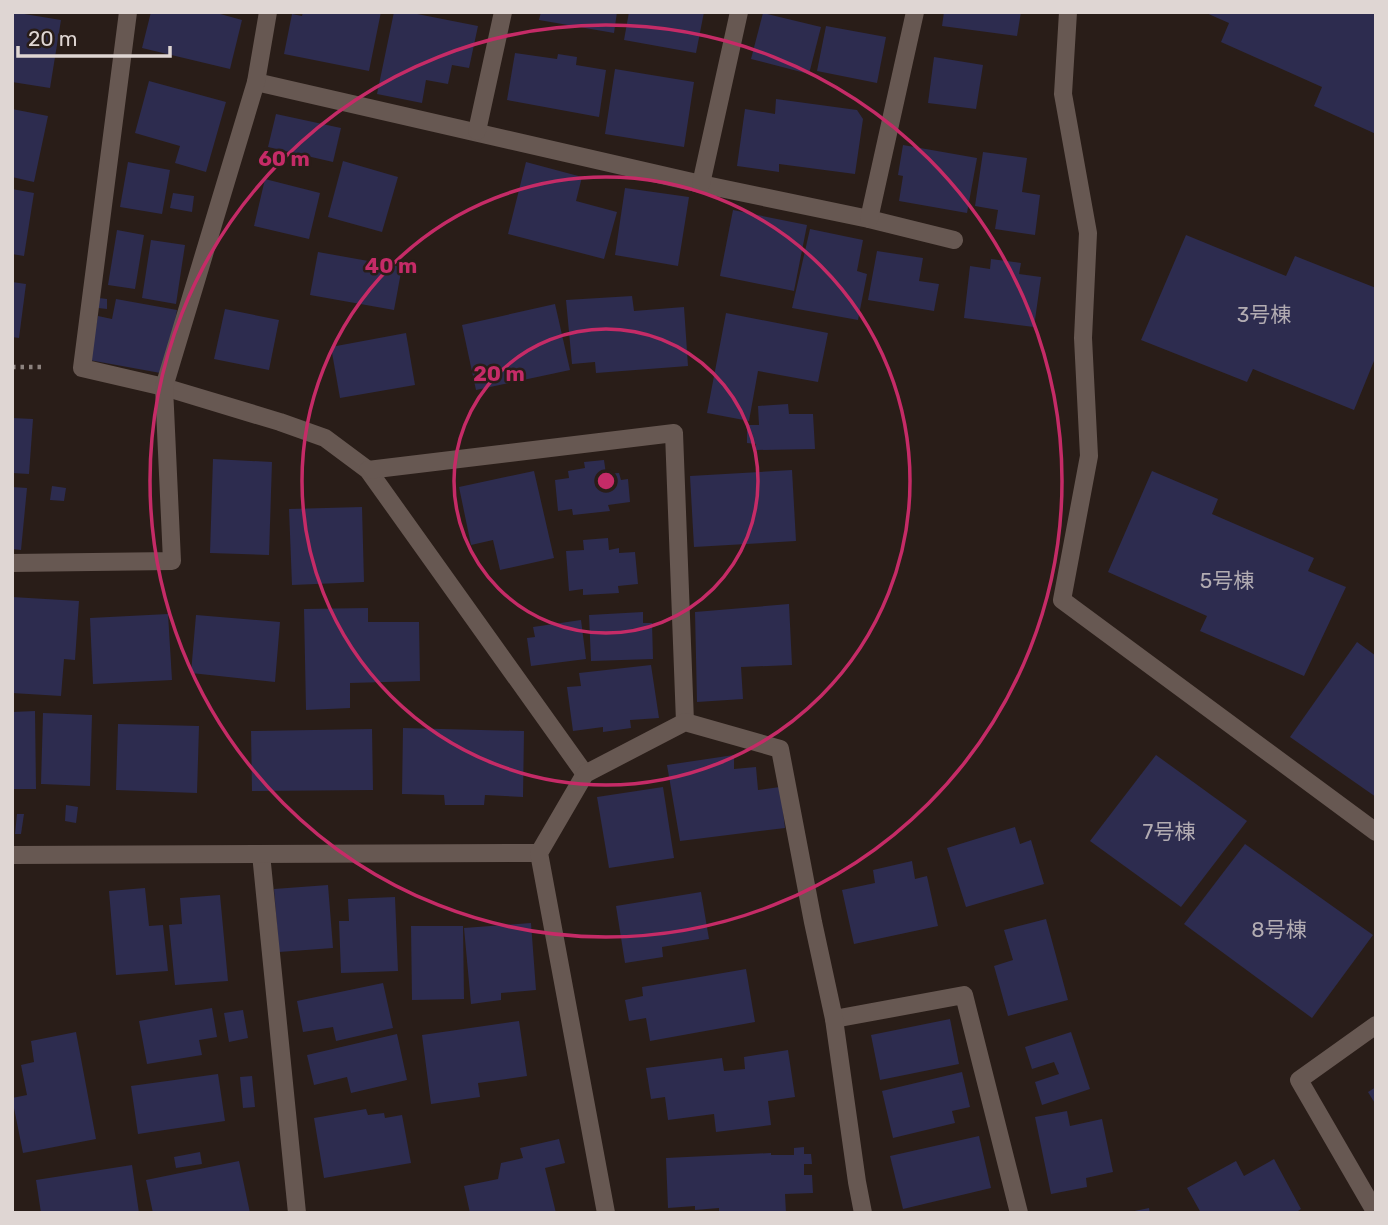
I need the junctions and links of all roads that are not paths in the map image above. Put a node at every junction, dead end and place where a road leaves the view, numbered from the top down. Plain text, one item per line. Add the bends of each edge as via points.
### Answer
1 (128, 12) edge
2 (268, 12) edge
3 (503, 12) edge
4 (738, 12) edge
5 (915, 12) edge
6 (1068, 12) edge
7 (256, 82) junction
8 (477, 131) junction
9 (701, 184) junction
10 (869, 219) junction
11 (954, 240) dead end
12 (164, 387) junction
13 (368, 470) junction
14 (12, 563) edge
15 (685, 722) junction
16 (585, 775) junction
17 (1376, 832) edge
18 (539, 853) junction
19 (261, 854) junction
20 (12, 855) edge
21 (834, 1019) junction
22 (1376, 1024) edge
23 (298, 1213) edge
24 (606, 1213) edge
25 (863, 1213) edge
26 (1019, 1213) edge
27 (1376, 1213) edge

1 - 12 street via 82,368
2 - 7 street
3 - 8 street
4 - 9 street
5 - 10 street
6 - 17 street via 1063,94 1088,233 1083,338 1089,456 1062,600
7 - 8 street
7 - 12 street
8 - 9 street
9 - 10 street
10 - 11 street
12 - 13 street via 325,438
12 - 14 street via 172,561
13 - 15 street via 674,433
13 - 16 street
15 - 16 street
15 - 21 street via 780,749
16 - 18 street
18 - 19 street
18 - 24 street
19 - 20 street
19 - 23 street
21 - 25 street
21 - 26 street via 964,995
22 - 27 street via 1299,1080

